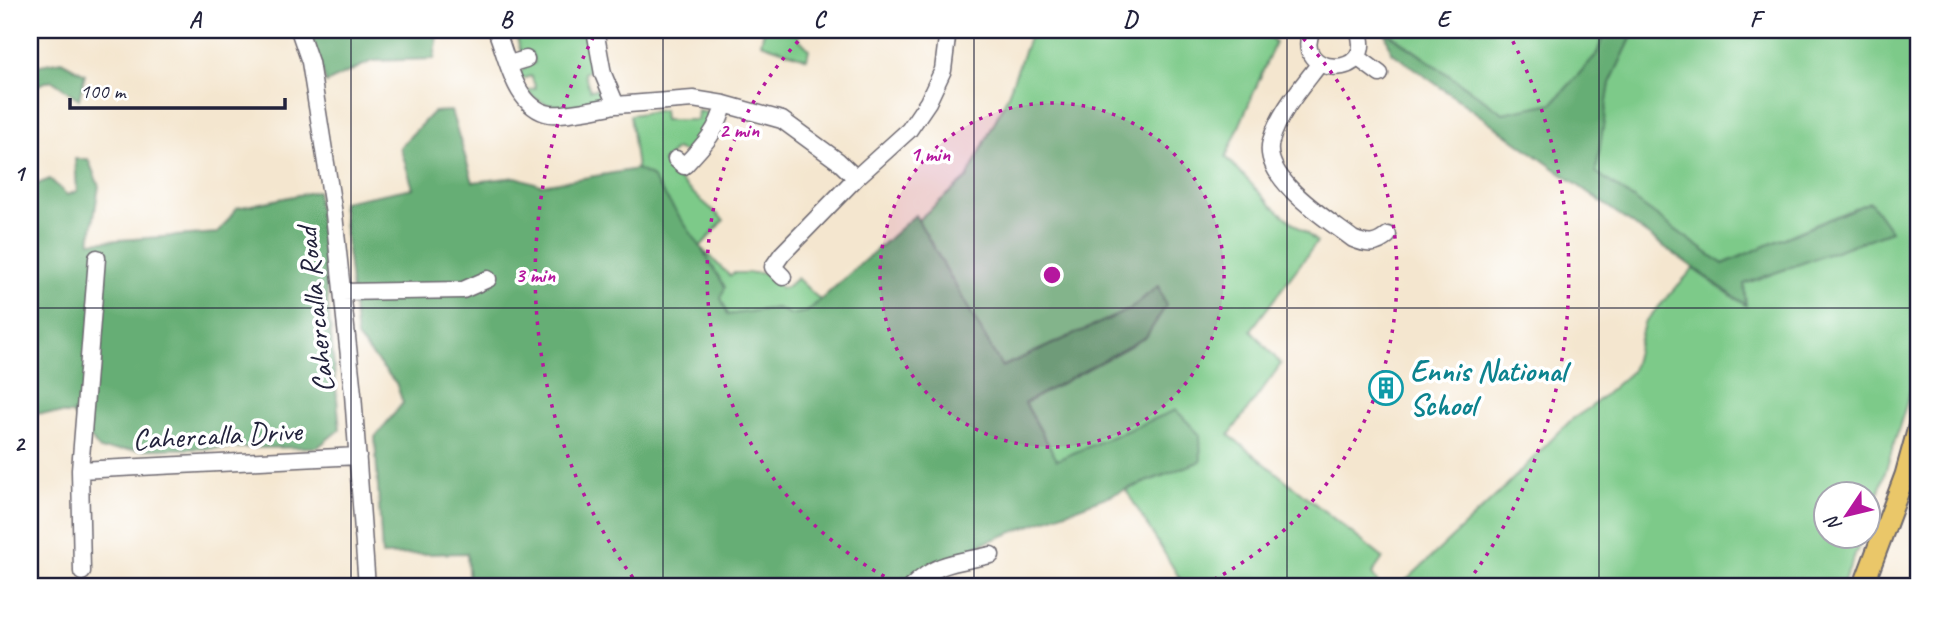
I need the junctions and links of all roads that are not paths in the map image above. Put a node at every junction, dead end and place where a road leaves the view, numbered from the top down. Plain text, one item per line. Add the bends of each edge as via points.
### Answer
1 (299, 30) edge
2 (595, 30) edge
3 (948, 30) edge
4 (1312, 30) edge
5 (1358, 30) edge
6 (498, 35) dead end
7 (1357, 57) junction
8 (526, 59) dead end
9 (509, 64) junction
10 (1320, 64) junction
11 (1380, 74) dead end
12 (724, 104) junction
13 (615, 106) junction
14 (676, 159) dead end
15 (856, 178) junction
16 (1388, 235) dead end
17 (97, 258) dead end
18 (783, 277) dead end
19 (488, 279) dead end
20 (342, 292) junction
21 (1919, 424) edge
22 (358, 456) junction
23 (80, 470) junction
24 (991, 555) dead end
25 (82, 572) dead end
26 (367, 587) edge
27 (911, 587) edge
28 (1863, 587) edge

1 - 20 street, Cahercalla Road via 310,62
2 - 13 street
3 - 15 street via 943,70 928,102 909,130
4 - 10 street via 1309,45
5 - 7 street via 1361,48
6 - 9 street
7 - 10 street via 1337,68
7 - 11 street
8 - 9 street
9 - 13 street via 523,95 551,114
10 - 16 street via 1276,127 1270,157 1284,183 1353,239 1377,244
12 - 13 street via 693,99
12 - 14 street via 708,140 684,166
12 - 15 street via 782,120
15 - 18 street via 782,254 774,267
17 - 23 street
19 - 20 street via 463,290
20 - 22 street, Cahercalla Road
21 - 28 main road
22 - 23 street, Cahercalla Drive
22 - 26 street, Cahercalla Road
23 - 25 street
24 - 27 street via 938,566

